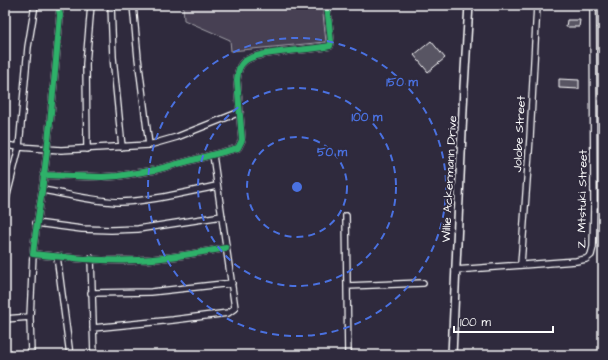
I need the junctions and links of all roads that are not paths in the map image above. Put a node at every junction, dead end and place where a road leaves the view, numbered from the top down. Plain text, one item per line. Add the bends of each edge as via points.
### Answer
1 (35, 5) edge
2 (58, 5) edge
3 (90, 5) edge
4 (112, 5) edge
5 (133, 5) edge
6 (327, 5) edge
7 (469, 5) edge
8 (537, 5) edge
9 (592, 5) edge
10 (240, 112) junction
11 (5, 145) edge
12 (149, 145) junction
13 (19, 147) junction
14 (122, 147) junction
15 (47, 148) junction
16 (86, 149) junction
17 (213, 155) junction
18 (43, 175) junction
19 (217, 186) junction
20 (42, 190) junction
21 (5, 203) edge
22 (603, 204) edge
23 (594, 205) junction
24 (222, 216) junction
25 (346, 216) dead end
26 (36, 222) junction
27 (226, 248) junction
28 (33, 254) junction
29 (57, 256) junction
30 (91, 258) junction
31 (521, 264) junction
32 (455, 270) junction
33 (232, 282) junction
34 (423, 284) dead end
35 (347, 286) junction
36 (91, 293) junction
37 (30, 317) junction
38 (5, 318) edge
39 (93, 328) junction
40 (31, 355) edge
41 (70, 355) edge
42 (94, 355) edge
43 (348, 355) edge
44 (452, 355) edge

1 - 13 street via 28,47
2 - 15 street via 60,15
3 - 16 street via 86,59
4 - 14 street via 113,57
5 - 12 street
6 - 10 street via 330,46 261,55 246,60 241,65 237,80
7 - 32 street, Willie Ackermann Drive
8 - 31 street, Jolobe Street
9 - 23 street, Z. Mtstuki Street
10 - 12 street via 182,136
10 - 17 street via 240,145 236,149
11 - 13 street
12 - 14 street
13 - 15 street
13 - 21 street
14 - 16 street
15 - 16 street
15 - 18 street
17 - 18 street via 155,170 118,176
17 - 19 street
18 - 20 street
19 - 20 street via 120,202
19 - 24 street
20 - 26 street
22 - 23 street
23 - 31 street, Z. Mtstuki Street via 591,255 576,261
24 - 26 street via 118,230 82,229
24 - 27 street
25 - 35 street
26 - 28 street
27 - 30 street via 152,260
27 - 33 street
28 - 29 street
28 - 37 street
29 - 30 street
29 - 41 street
30 - 36 street
31 - 32 street, Z. Mtstuki Street
32 - 44 street, Willie Ackermann Drive
33 - 36 street via 151,292
33 - 39 street via 235,308 228,313
34 - 35 street
35 - 43 street
36 - 39 street
37 - 38 street
37 - 40 street
39 - 42 street

